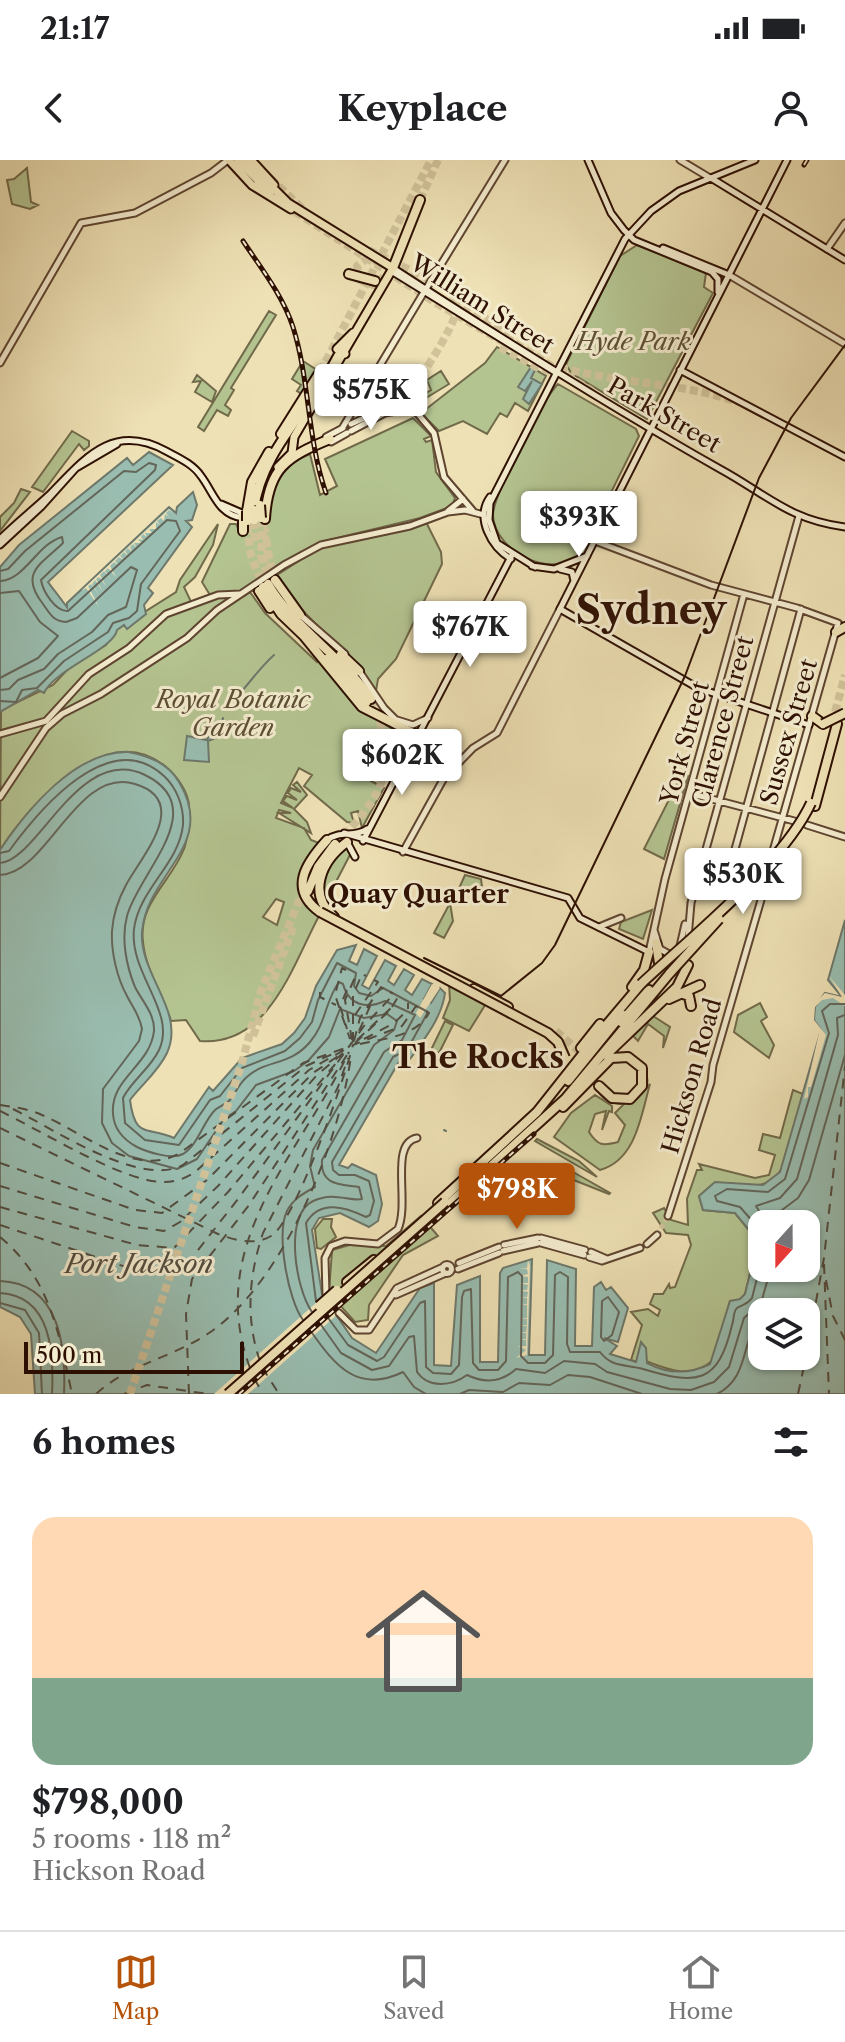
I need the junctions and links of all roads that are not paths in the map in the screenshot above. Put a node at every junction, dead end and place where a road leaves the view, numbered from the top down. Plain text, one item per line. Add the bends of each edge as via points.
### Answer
1 (228, 160) edge
2 (238, 160) edge
3 (245, 160) edge
4 (251, 160) edge
5 (505, 160) edge
6 (588, 160) edge
7 (680, 160) edge
8 (755, 160) edge
9 (787, 160) edge
10 (726, 171) junction
11 (710, 178) junction
12 (725, 185) junction
13 (763, 208) junction
14 (303, 214) junction
15 (406, 223) dead end
16 (845, 223) edge
17 (629, 234) junction
18 (353, 243) junction
19 (827, 249) junction
20 (362, 254) junction
21 (845, 260) edge
22 (355, 265) tunnel mouth
23 (391, 270) junction
24 (729, 275) junction
25 (375, 281) dead end
26 (425, 291) junction
27 (718, 297) junction
28 (845, 344) edge
29 (340, 353) junction
30 (0, 363) edge
31 (680, 370) junction
32 (320, 372) tunnel mouth
33 (556, 372) junction
34 (413, 408) junction
35 (296, 410) junction
36 (378, 417) junction
37 (363, 420) junction
38 (347, 429) junction
39 (650, 430) junction
40 (329, 438) junction
41 (295, 451) junction
42 (845, 457) edge
43 (465, 501) junction
44 (40, 506) junction
45 (463, 510) junction
46 (448, 512) junction
47 (483, 513) junction
48 (253, 516) junction
49 (799, 516) junction
50 (845, 527) edge
51 (0, 539) edge
52 (595, 541) junction
53 (0, 545) edge
54 (588, 556) junction
55 (511, 557) junction
56 (554, 569) junction
57 (574, 582) junction
58 (269, 584) junction
59 (240, 594) junction
60 (744, 594) junction
61 (774, 602) junction
62 (560, 609) junction
63 (801, 609) junction
64 (300, 615) joint
65 (841, 627) edge
66 (302, 634) junction
67 (355, 669) junction
68 (716, 697) junction
69 (369, 700) junction
70 (746, 705) junction
71 (773, 712) junction
72 (836, 716) edge
73 (428, 718) junction
74 (390, 719) junction
75 (811, 720) junction
76 (49, 721) junction
77 (0, 734) edge
78 (419, 736) junction
79 (408, 755) junction
80 (434, 762) junction
81 (454, 767) junction
82 (444, 778) junction
83 (689, 793) junction
84 (0, 797) edge
85 (719, 801) junction
86 (813, 804) junction
87 (746, 808) junction
88 (784, 818) junction
89 (798, 822) dead end
90 (807, 825) dead end
91 (371, 826) junction
92 (845, 837) edge
93 (346, 838) junction
94 (363, 841) junction
95 (328, 843) junction
96 (773, 851) dead end
97 (403, 852) junction
98 (355, 857) dead end
99 (770, 869) dead end
100 (726, 882) dead end
101 (306, 888) tunnel mouth
102 (321, 910) junction
103 (688, 916) junction
104 (621, 918) dead end
105 (599, 927) junction
106 (652, 948) junction
107 (685, 949) junction
108 (658, 967) junction
109 (700, 985) dead end
110 (646, 986) junction
111 (679, 994) junction
112 (658, 1006) junction
113 (691, 1006) dead end
114 (556, 1031) tunnel mouth
115 (597, 1035) junction
116 (621, 1041) junction
117 (567, 1080) junction
118 (599, 1086) dead end
119 (583, 1089) junction
120 (544, 1117) junction
121 (530, 1125) junction
122 (417, 1138) dead end
123 (668, 1216) tunnel mouth
124 (657, 1235) tunnel mouth
125 (647, 1244) dead end
126 (640, 1248) dead end
127 (369, 1265) junction
128 (347, 1282) dead end
129 (337, 1290) dead end
130 (326, 1295) dead end
131 (339, 1313) dead end
132 (226, 1394) edge

1 - 14 main road via 252,185
1 - 30 street via 135,213 81,223
2 - 14 main road, William Street via 264,188
3 - 14 main road, William Street
4 - 14 main road
5 - 26 street
6 - 17 street via 611,213
7 - 11 street
8 - 10 street
9 - 13 street
10 - 11 street
10 - 12 street
11 - 12 street
11 - 17 street via 679,191
12 - 13 street
13 - 19 street
13 - 24 street
14 - 18 main road, William Street
14 - 20 main road, William Street
15 - 23 highway via 419,201
16 - 19 street
17 - 24 street
17 - 27 street via 712,272 719,282
17 - 33 street
18 - 20 main road
18 - 23 main road, William Street
19 - 21 street
20 - 23 main road, William Street
22 - 25 highway via 354,275
23 - 26 street, William Street
23 - 29 main road
24 - 27 street
24 - 28 street
26 - 33 street, William Street
26 - 38 street via 352,410
27 - 31 street
29 - 35 highway
29 - 41 main road via 292,440
29 - 48 highway via 266,467
31 - 39 street
31 - 42 street
32 - 35 highway
33 - 39 street, Park Street
33 - 47 street
34 - 36 street
34 - 37 street via 386,408
34 - 43 street via 434,433 441,472
35 - 48 highway via 259,466
36 - 37 street
36 - 38 street
37 - 38 street
38 - 40 street
38 - 48 street via 285,465
39 - 49 street, Park Street
39 - 52 street
40 - 41 street
40 - 48 highway via 283,464
41 - 48 main road via 274,473
43 - 45 street
43 - 46 street
43 - 47 street
44 - 48 street via 76,468 118,444 143,441 198,471 220,504
44 - 51 street
44 - 53 street
45 - 46 street
45 - 47 street
46 - 59 street via 321,545
47 - 55 street via 495,540
49 - 50 street, Park Street
49 - 61 street, Clarence Street
52 - 54 street
52 - 60 street
54 - 56 street
54 - 57 street
55 - 56 street
55 - 73 street
56 - 57 street via 571,571
57 - 62 street
58 - 64 highway
58 - 66 highway via 277,615
58 - 67 highway
58 - 67 highway
58 - 69 highway
59 - 76 street via 187,638
59 - 76 street via 218,595 166,614 129,648 89,674
60 - 61 street
60 - 68 street, York Street
61 - 63 street
61 - 70 street, Clarence Street
62 - 68 street
62 - 81 street via 497,733
63 - 65 street
63 - 71 street
64 - 67 street
65 - 75 street, Sussex Street
66 - 69 highway
66 - 74 highway via 359,704
67 - 69 highway
67 - 74 street
68 - 70 street
68 - 83 street, York Street
70 - 71 street
70 - 85 street, Clarence Street
71 - 75 street
71 - 87 street
72 - 75 highway
72 - 86 highway
73 - 74 street via 412,725
73 - 78 street
74 - 78 highway
74 - 79 highway via 407,738
75 - 88 street, Sussex Street
76 - 77 street
76 - 84 street
78 - 79 street
78 - 80 street
79 - 91 street
80 - 81 street via 444,770
80 - 82 street
81 - 82 street
82 - 97 street
83 - 85 street
83 - 106 street, York Street
85 - 87 street
85 - 103 street, Clarence Street
86 - 110 highway, bridge via 749,881
86 - 120 highway, bridge via 791,842 670,973 581,1082
87 - 88 street
87 - 100 street
88 - 89 street
88 - 96 street, Sussex Street
90 - 92 street
91 - 93 street
91 - 94 street
93 - 94 street
93 - 95 street
93 - 98 street
93 - 102 highway via 321,876
94 - 97 street
95 - 101 highway
95 - 102 highway via 315,882
95 - 102 highway via 305,868 301,882 306,900
97 - 105 street via 570,901 577,915
99 - 123 street, Hickson Road
102 - 114 highway, bridge
102 - 117 highway, bridge via 548,1033 565,1058
103 - 107 street, Clarence Street
103 - 107 street
104 - 105 street
105 - 106 street
106 - 107 street
106 - 108 highway
106 - 115 highway via 638,980
107 - 110 highway
107 - 112 highway via 679,984
107 - 116 highway via 676,985
108 - 110 highway
108 - 115 highway
109 - 111 highway
110 - 115 highway
110 - 117 highway
111 - 112 highway
111 - 113 highway via 689,996
112 - 116 highway
115 - 117 highway
115 - 117 highway
115 - 117 highway
116 - 119 highway
117 - 120 highway
117 - 121 highway
118 - 119 highway via 612,1098 628,1099 641,1088 643,1071 631,1058 614,1057
119 - 121 highway
120 - 121 highway
121 - 127 highway, bridge
121 - 132 highway, bridge
122 - 130 street via 400,1152 405,1196 398,1229 378,1244 345,1241 331,1246 324,1262
124 - 125 street
126 - 131 street via 607,1259 540,1240 501,1249 398,1293 367,1331 352,1328
127 - 128 highway, bridge
127 - 132 highway, bridge
129 - 132 highway, bridge

